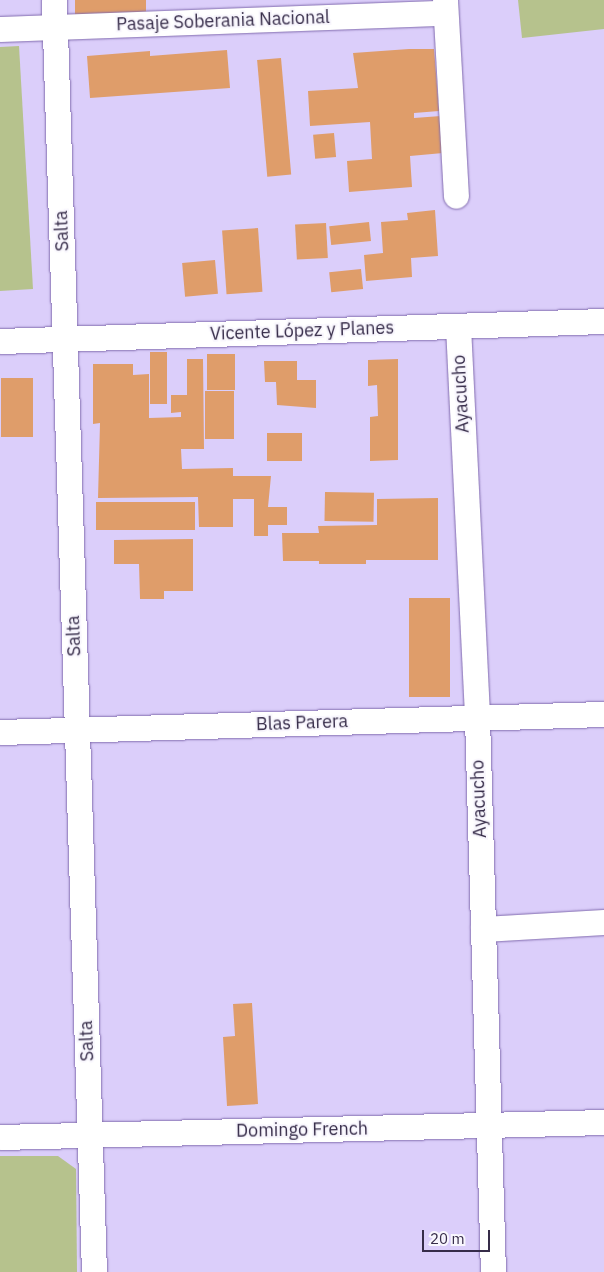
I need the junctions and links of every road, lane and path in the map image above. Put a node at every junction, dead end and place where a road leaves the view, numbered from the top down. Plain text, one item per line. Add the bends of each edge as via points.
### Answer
1 (54, 0) edge
2 (445, 6) edge
3 (55, 27) junction
4 (0, 29) edge
5 (456, 196) dead end
6 (604, 322) edge
7 (458, 326) junction
8 (65, 339) junction
9 (0, 341) edge
10 (604, 714) edge
11 (477, 718) junction
12 (77, 730) junction
13 (0, 732) edge
14 (604, 922) edge
15 (483, 929) junction
16 (604, 1122) edge
17 (488, 1125) junction
18 (90, 1135) junction
19 (0, 1138) edge
20 (94, 1272) edge
21 (493, 1272) edge

1 - 3 street, Salta
2 - 3 street, Pasaje Soberania Nacional
2 - 5 street
3 - 4 street, Pasaje Soberania Nacional
3 - 8 street, Salta
6 - 7 street, Vicente López y Planes
7 - 8 street, Vicente López y Planes
7 - 11 street, Ayacucho
8 - 9 street, Vicente López y Planes
8 - 12 street, Salta
10 - 11 street, Blas Parera
11 - 12 street, Blas Parera
11 - 15 street, Ayacucho
12 - 13 street, Blas Parera
12 - 18 street, Salta
14 - 15 street
15 - 17 street, Ayacucho
16 - 17 street, Domingo French
17 - 18 street, Domingo French
17 - 21 street, Ayacucho
18 - 19 street, Domingo French
18 - 20 street, Salta

